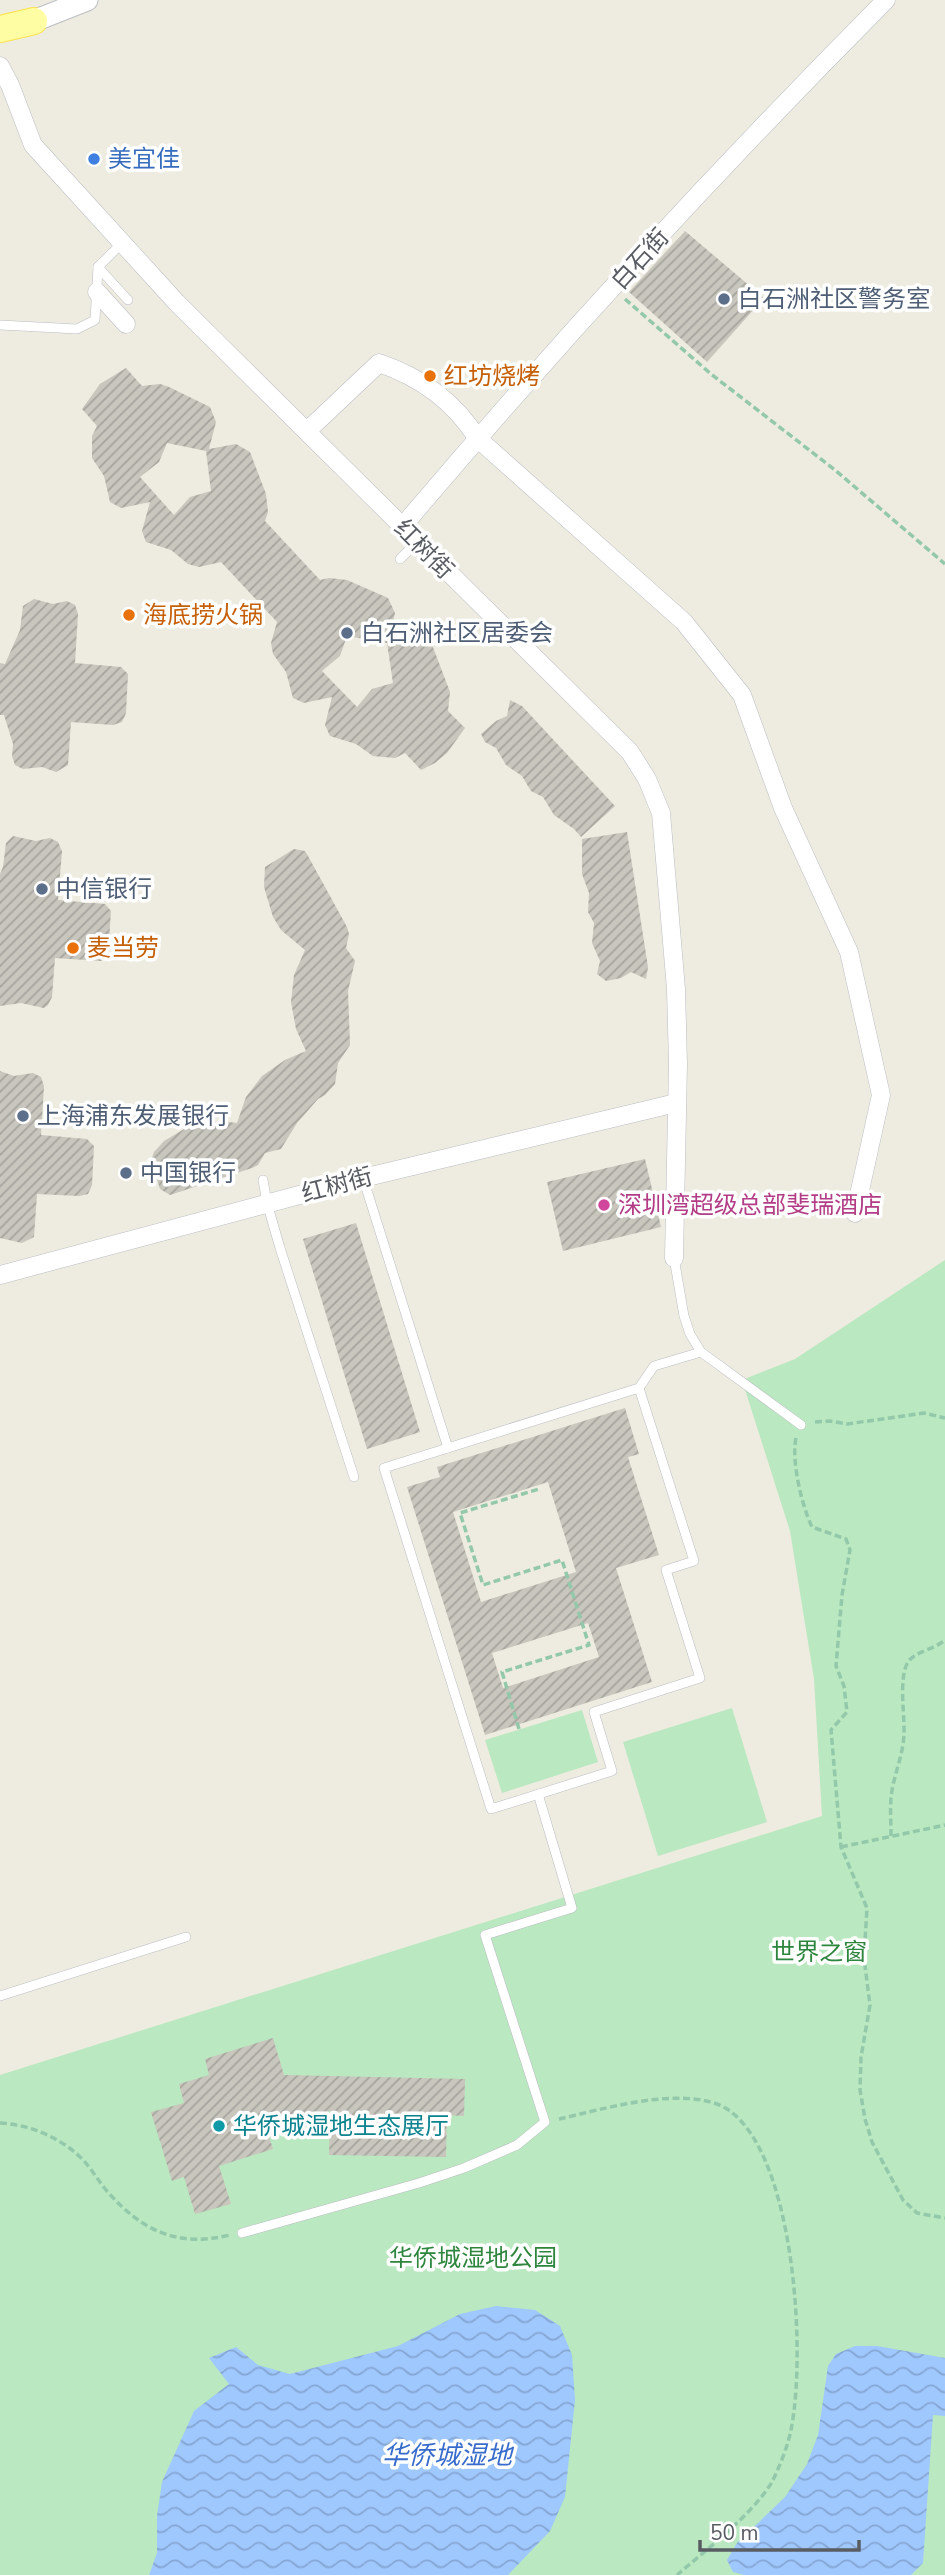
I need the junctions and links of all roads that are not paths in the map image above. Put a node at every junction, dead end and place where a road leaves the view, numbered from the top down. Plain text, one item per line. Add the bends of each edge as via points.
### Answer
1 (87, 0) edge
2 (886, 0) edge
3 (34, 21) joint
4 (0, 32) edge
5 (0, 66) edge
6 (122, 243) junction
7 (98, 267) junction
8 (97, 292) junction
9 (128, 300) dead end
10 (126, 324) dead end
11 (0, 325) edge
12 (307, 431) junction
13 (477, 438) junction
14 (402, 527) junction
15 (416, 542) junction
16 (400, 559) dead end
17 (676, 1103) junction
18 (363, 1178) junction
19 (264, 1180) dead end
20 (267, 1203) junction
21 (855, 1213) dead end
22 (674, 1258) joint
23 (0, 1275) edge
24 (701, 1352) junction
25 (639, 1388) junction
26 (801, 1425) road end
27 (448, 1448) junction
28 (354, 1477) dead end
29 (537, 1794) junction
30 (186, 1937) dead end
31 (0, 1996) edge
32 (242, 2233) road end

1 - 3 street
2 - 13 street, 白石街 via 766,120
3 - 4 main road
5 - 6 street, 红树街 via 33,145
6 - 7 lane
6 - 12 street, 红树街
7 - 8 lane
7 - 9 lane
8 - 10 street
8 - 11 lane via 94,320 78,329
12 - 13 street via 379,363 405,372 435,392 465,419
12 - 14 street, 红树街
13 - 14 street, 白石街
13 - 21 street via 684,622 742,695 783,808 849,952 881,1094
14 - 15 street, 红树街
15 - 16 lane
15 - 17 street, 红树街 via 629,752 647,779 661,813 676,989
17 - 18 street, 红树街
17 - 22 street, 红树街
18 - 20 street, 红树街
18 - 27 lane
19 - 20 lane
20 - 23 street, 红树街
20 - 28 lane
22 - 24 lane via 684,1316
24 - 25 lane via 654,1366
24 - 26 lane
25 - 27 lane
25 - 29 lane via 694,1561 666,1570 700,1678 594,1712 612,1771
27 - 29 lane via 384,1468 491,1809
29 - 32 lane via 572,1908 485,1935 545,2122 517,2145 464,2168
30 - 31 lane

